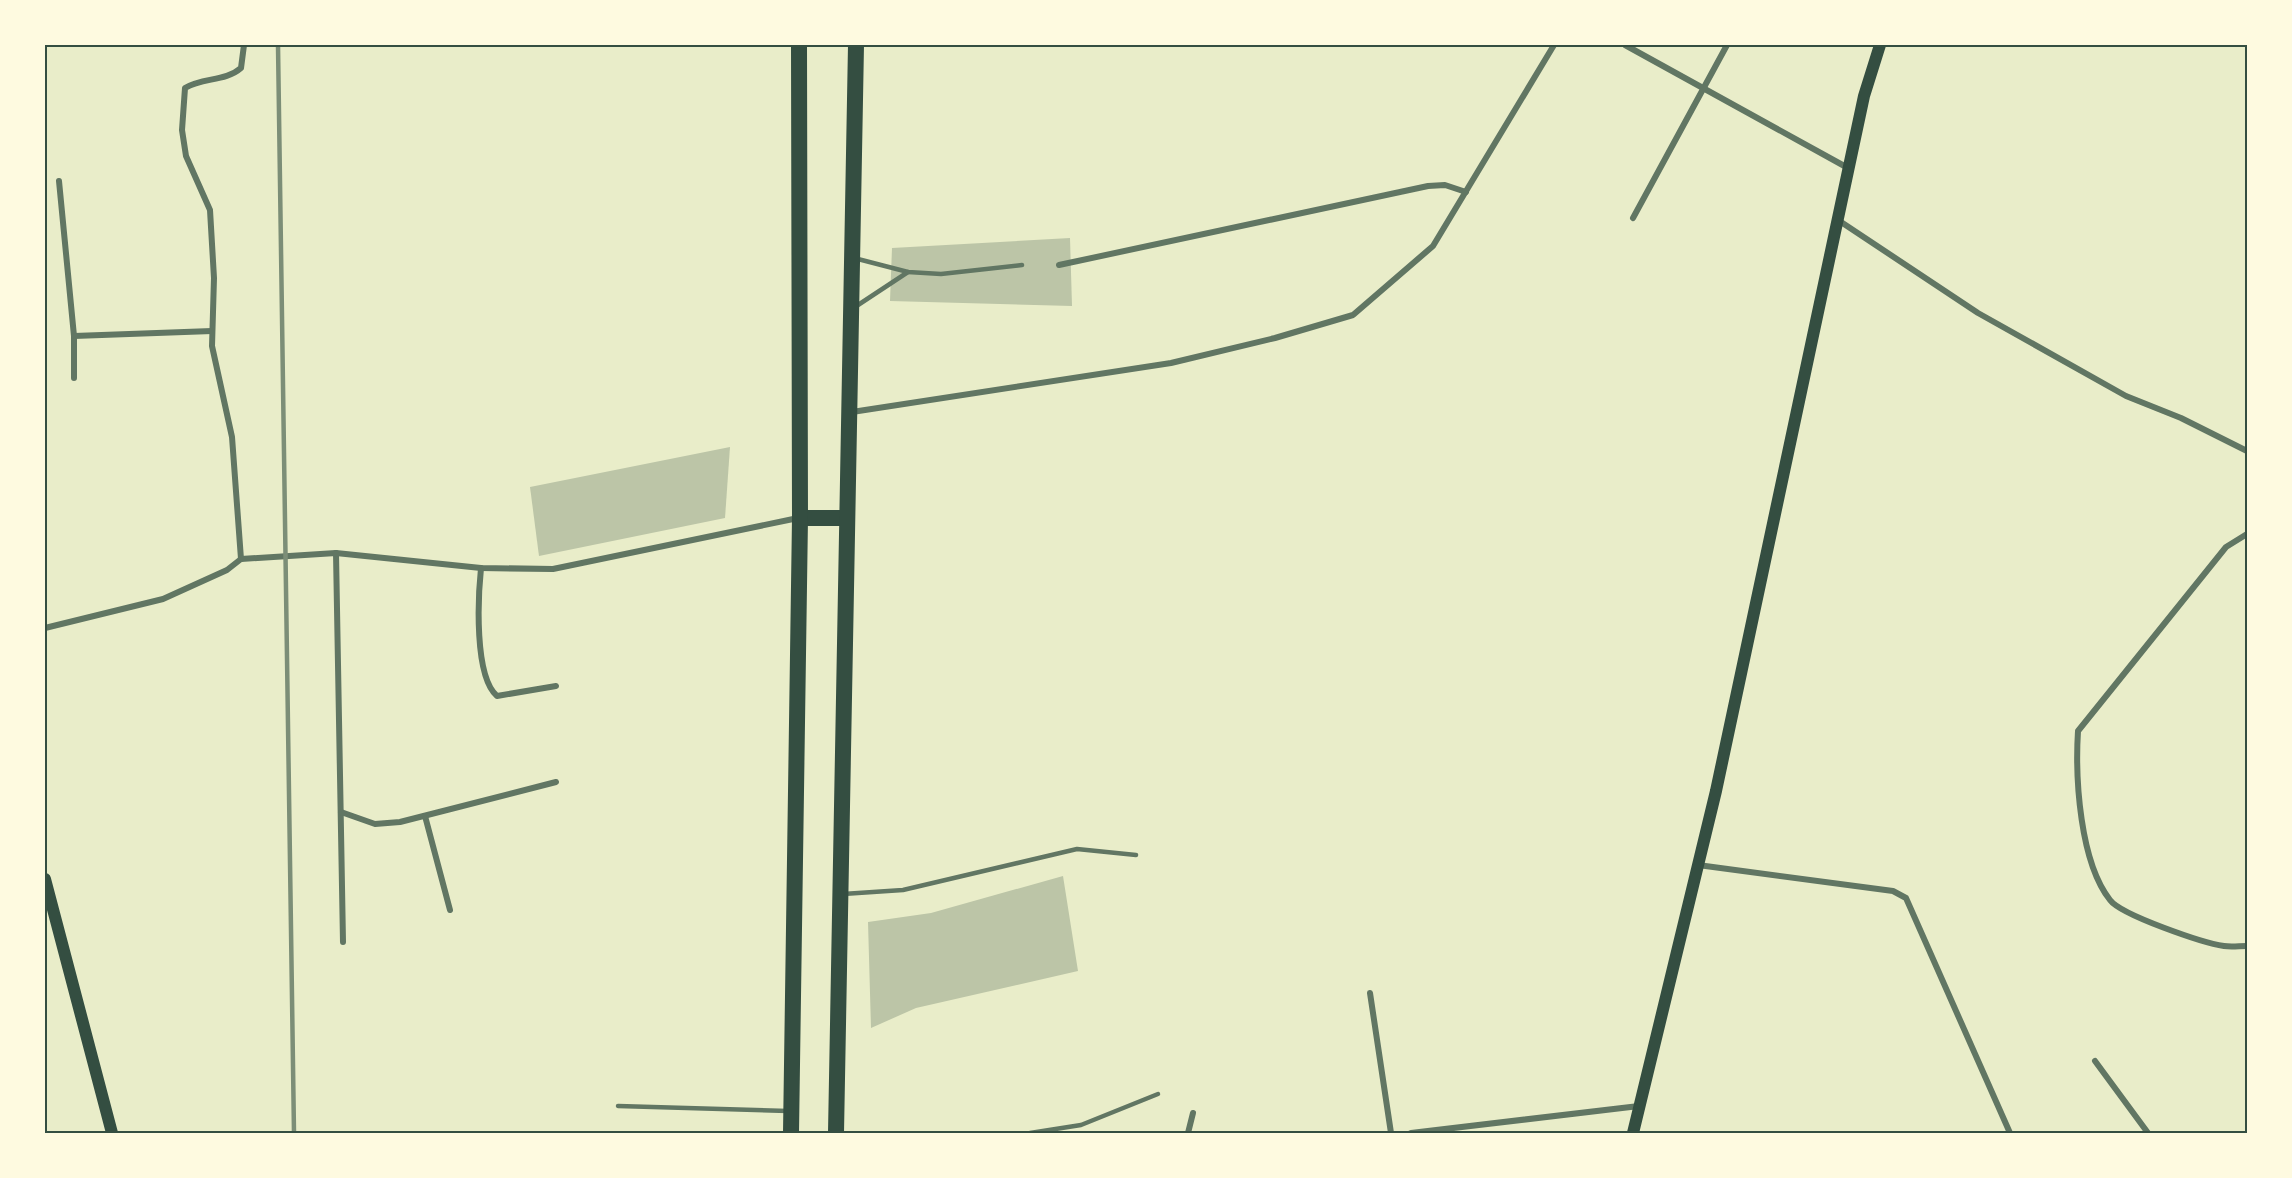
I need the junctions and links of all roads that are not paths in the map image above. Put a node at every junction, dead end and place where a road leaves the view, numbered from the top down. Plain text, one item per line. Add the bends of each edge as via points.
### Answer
1 (244, 45) edge
2 (799, 45) edge
3 (856, 45) edge
4 (1554, 45) edge
5 (1625, 45) edge
6 (1727, 45) edge
7 (1880, 45) edge
8 (1703, 88) junction
9 (1849, 168) junction
10 (59, 181) dead end
11 (1466, 192) junction
12 (1633, 218) dead end
13 (1838, 220) junction
14 (852, 257) junction
15 (1059, 264) dead end
16 (1022, 265) dead end
17 (908, 272) junction
18 (850, 310) junction
19 (212, 331) junction
20 (74, 336) junction
21 (74, 378) dead end
22 (848, 413) junction
23 (2247, 452) edge
24 (800, 518) junction
25 (846, 518) junction
26 (2247, 534) edge
27 (336, 553) junction
28 (241, 559) junction
29 (481, 568) junction
30 (45, 628) edge
31 (556, 686) dead end
32 (556, 782) dead end
33 (340, 812) junction
34 (425, 816) junction
35 (1136, 855) dead end
36 (1698, 865) junction
37 (45, 879) edge
38 (840, 894) junction
39 (450, 910) dead end
40 (49, 913) edge
41 (343, 942) dead end
42 (2247, 946) edge
43 (1370, 993) dead end
44 (2095, 1061) dead end
45 (1158, 1094) dead end
46 (618, 1106) dead end
47 (1640, 1106) junction
48 (791, 1111) junction
49 (1192, 1113) dead end
50 (112, 1133) edge
51 (791, 1133) edge
52 (836, 1133) edge
53 (1030, 1133) edge
54 (1188, 1133) edge
55 (1391, 1133) edge
56 (1411, 1133) edge
57 (1634, 1133) edge
58 (2010, 1133) edge
59 (2148, 1133) edge

1 - 19 street via 241,68 231,76 196,81 185,88 182,130 186,156 210,210
2 - 24 highway
3 - 14 highway
4 - 11 street
5 - 8 street
6 - 8 street
7 - 9 main road via 1864,96
8 - 9 street
8 - 12 street
9 - 13 main road
10 - 20 street
11 - 15 street via 1445,185 1428,186
11 - 22 street via 1433,246 1353,315 1170,363
13 - 23 street via 1988,318 2126,396 2181,418
13 - 36 main road
14 - 17 lane
14 - 18 highway
16 - 17 lane via 941,274
17 - 18 lane
18 - 22 highway
19 - 20 street
19 - 28 street via 215,367 232,437
20 - 21 street
22 - 25 highway
24 - 25 highway
24 - 29 street via 553,569
24 - 48 highway
25 - 38 highway
26 - 42 street via 2226,547 2078,731 2076,769 2094,874 2111,902 2189,936 2223,946
27 - 28 street
27 - 29 street
27 - 33 street
28 - 30 street via 163,599
29 - 31 street via 480,641 490,690 497,696
32 - 34 street
33 - 34 street via 375,824
33 - 41 street
34 - 39 street
35 - 38 lane via 1077,849 903,890
36 - 47 main road
36 - 58 street via 1893,891 1906,898
37 - 40 main road
38 - 52 highway
40 - 50 main road
43 - 55 street
44 - 59 street
45 - 53 lane via 1081,1125
46 - 48 lane
47 - 56 street
47 - 57 main road
48 - 51 highway
49 - 54 street

